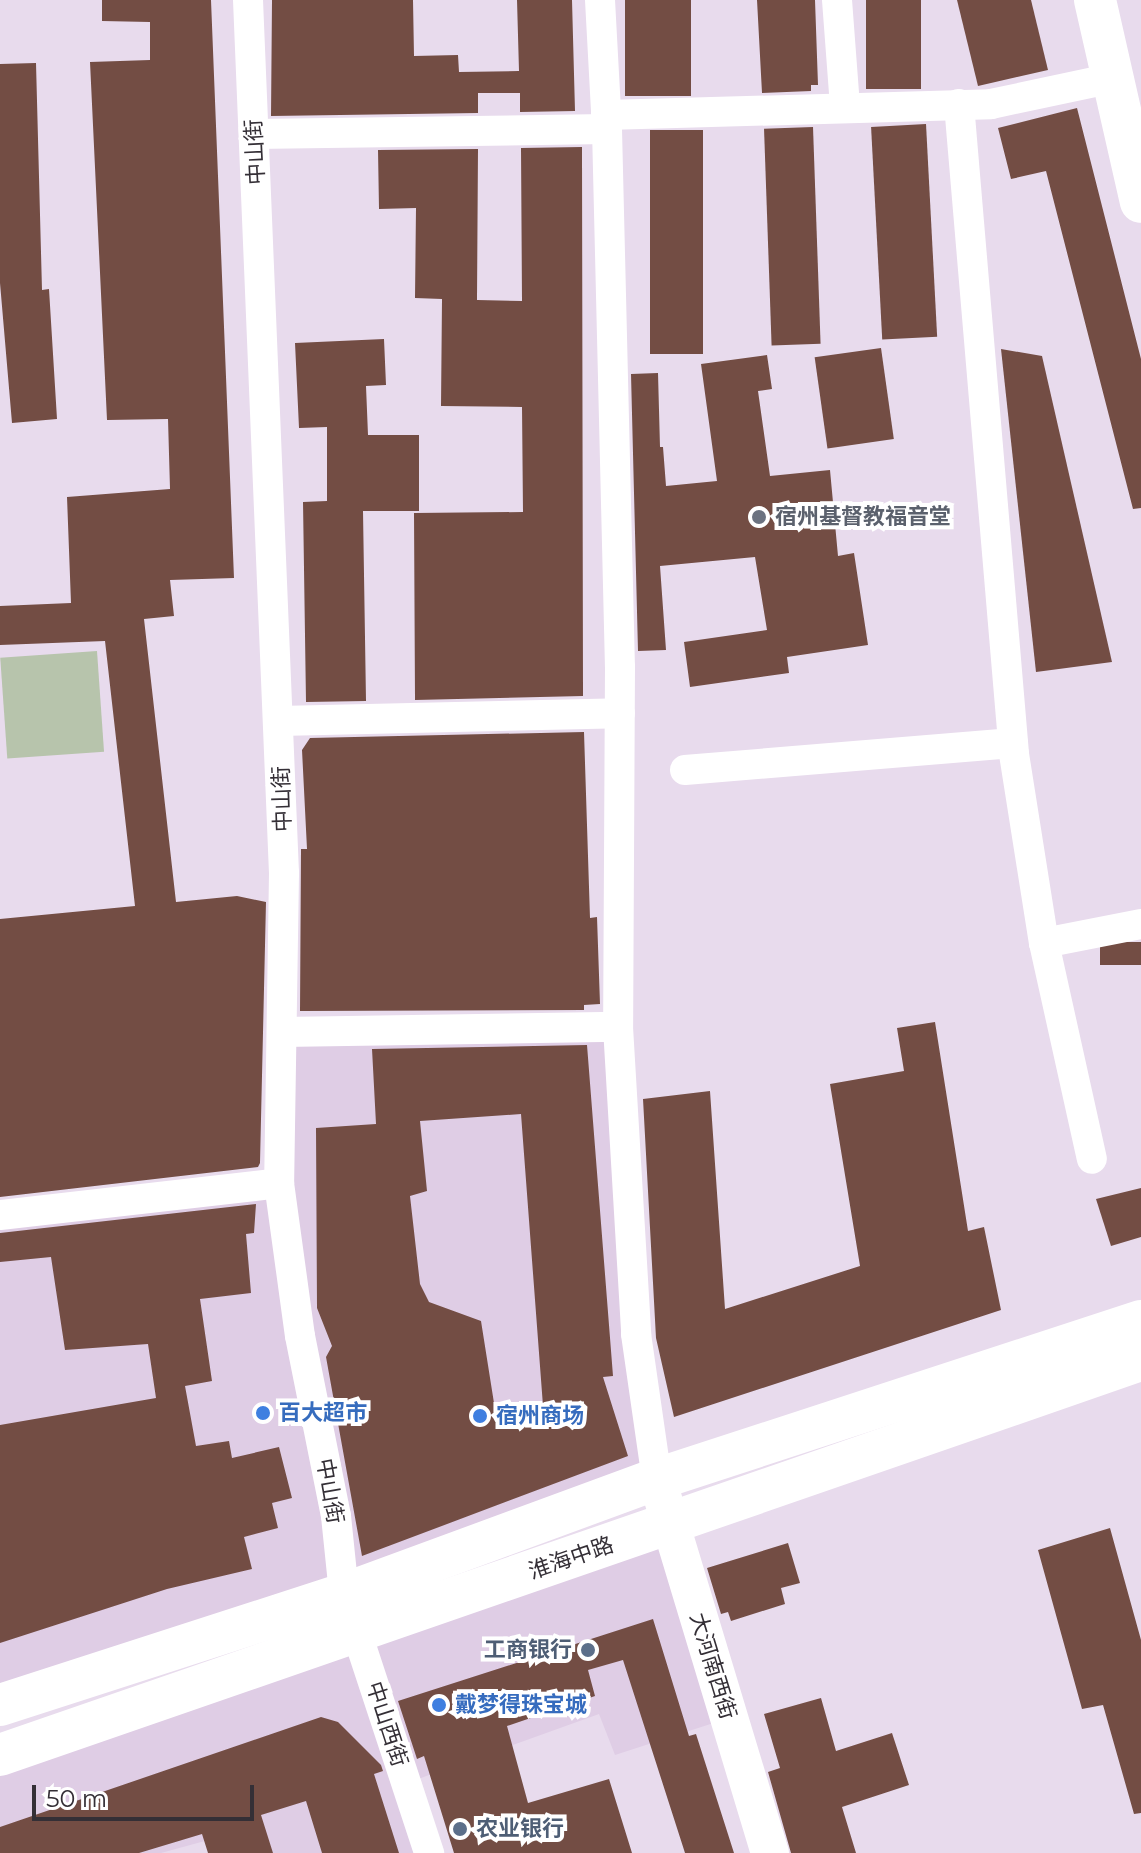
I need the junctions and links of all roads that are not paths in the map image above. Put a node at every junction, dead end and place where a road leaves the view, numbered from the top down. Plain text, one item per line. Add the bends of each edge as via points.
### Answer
1 (248, 0) edge
2 (600, 0) edge
3 (837, 0) edge
4 (1095, 0) edge
5 (1113, 78) junction
6 (959, 104) junction
7 (845, 107) junction
8 (607, 122) junction
9 (254, 134) junction
10 (1141, 202) edge
11 (620, 713) junction
12 (279, 721) junction
13 (1013, 743) junction
14 (685, 770) dead end
15 (1141, 924) edge
16 (1044, 943) junction
17 (618, 1027) junction
18 (282, 1032) junction
19 (1092, 1159) dead end
20 (279, 1183) junction
21 (0, 1215) edge
22 (1141, 1321) edge
23 (1141, 1360) edge
24 (657, 1479) junction
25 (670, 1524) junction
26 (351, 1613) junction
27 (0, 1705) edge
28 (0, 1755) edge
29 (429, 1853) edge
30 (770, 1853) edge

1 - 9 street, 中山街
2 - 8 street
3 - 7 street
4 - 5 main road
5 - 6 street via 991,104
5 - 10 main road
6 - 7 street
6 - 13 street
7 - 8 street
8 - 9 street
8 - 11 street
9 - 12 street, 中山街
11 - 12 street
11 - 17 street
12 - 18 street, 中山街
13 - 14 street
13 - 16 street
15 - 16 street
16 - 19 street
17 - 18 street
17 - 24 street via 636,1334
18 - 20 street, 中山街
20 - 21 street
20 - 26 street, 中山街 via 300,1336
22 - 24 main road, 淮海中路
23 - 25 main road, 淮海中路
24 - 25 street, 大河南西街
24 - 26 main road, 淮海中路
25 - 26 main road, 淮海中路
25 - 30 street, 大河南西街
26 - 27 main road, 淮海中路
26 - 28 main road, 淮海中路
26 - 29 street, 中山西街

